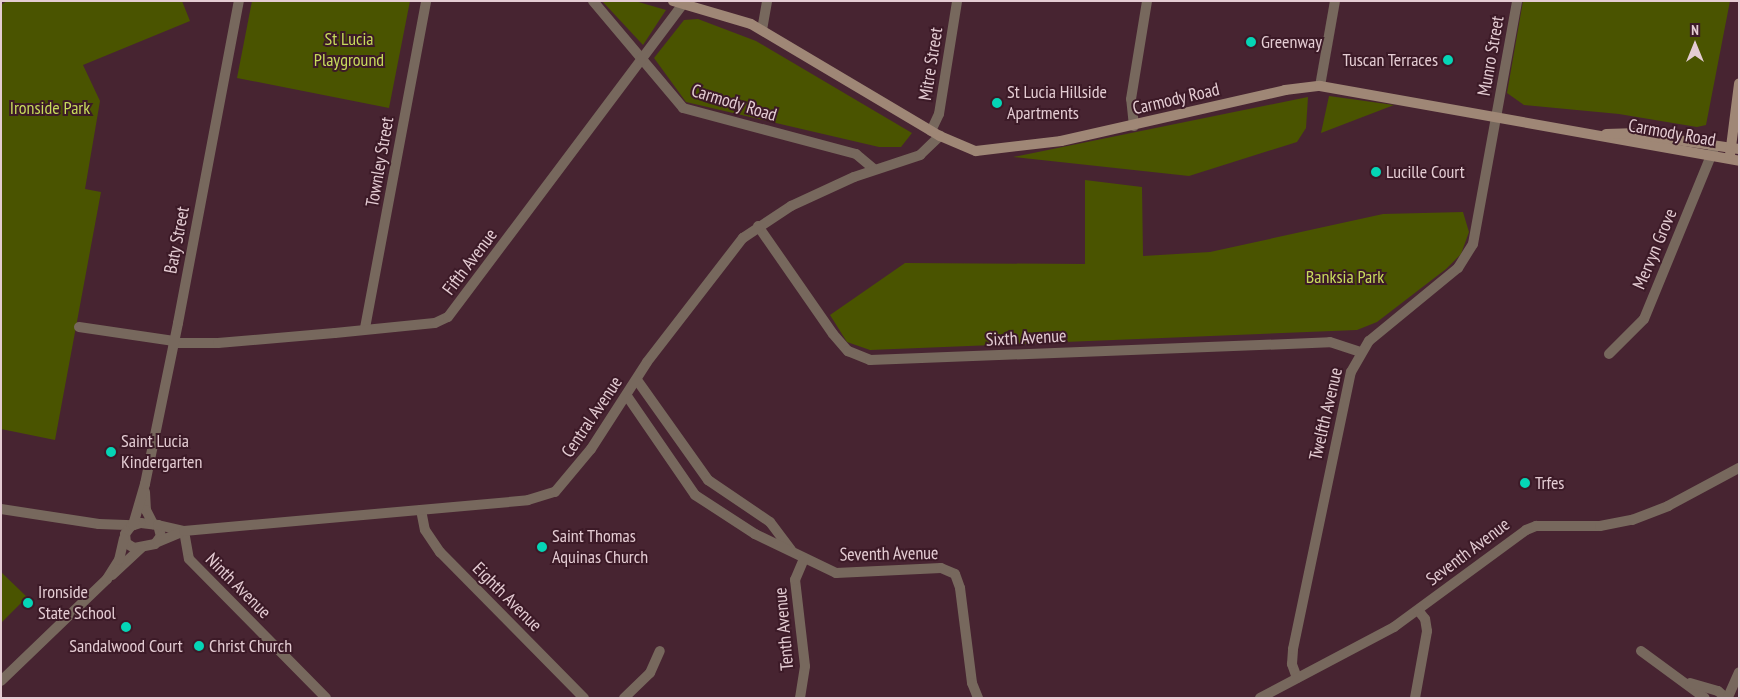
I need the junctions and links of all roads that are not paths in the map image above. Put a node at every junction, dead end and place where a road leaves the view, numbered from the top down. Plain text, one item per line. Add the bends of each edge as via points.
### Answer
1 (238, 1) edge
2 (426, 1) edge
3 (593, 1) edge
4 (673, 1) edge
5 (767, 1) edge
6 (957, 1) edge
7 (1147, 1) edge
8 (1335, 1) edge
9 (1517, 1) edge
10 (683, 4) junction
11 (762, 30) junction
12 (645, 60) junction
13 (1739, 84) edge
14 (1320, 86) junction
15 (1497, 117) junction
16 (1134, 126) junction
17 (935, 133) junction
18 (1599, 134) junction
19 (1715, 146) junction
20 (1735, 149) edge
21 (1711, 157) junction
22 (1734, 160) edge
23 (874, 169) junction
24 (758, 226) junction
25 (80, 327) dead end
26 (365, 328) junction
27 (173, 342) junction
28 (1360, 352) junction
29 (1609, 354) dead end
30 (637, 380) junction
31 (627, 396) junction
32 (1739, 468) edge
33 (145, 484) junction
34 (1, 509) edge
35 (421, 510) junction
36 (90, 523) junction
37 (133, 525) junction
38 (156, 525) junction
39 (184, 532) junction
40 (124, 539) junction
41 (158, 542) junction
42 (142, 548) junction
43 (791, 550) junction
44 (804, 558) junction
45 (107, 579) junction
46 (1418, 610) junction
47 (660, 651) dead end
48 (1641, 651) dead end
49 (1739, 672) edge
50 (1297, 678) junction
51 (1, 681) edge
52 (1687, 682) junction
53 (1739, 696) edge
54 (326, 698) edge
55 (584, 698) edge
56 (624, 698) edge
57 (800, 698) edge
58 (978, 698) edge
59 (1260, 698) edge
60 (1415, 698) edge
61 (1705, 698) edge
62 (1727, 698) edge

1 - 27 street, Baty Street
2 - 26 street, Townley Street
3 - 12 street, Carmody Road
4 - 10 street, Carmody Road
5 - 11 street
6 - 17 street, Mitre Street
7 - 16 street via 1130,99
8 - 14 street
9 - 15 street, Munro Street
10 - 11 street, Carmody Road via 741,20
10 - 12 street, Fifth Avenue
11 - 17 street, Carmody Road
12 - 23 street, Carmody Road via 683,108 856,154
12 - 26 street, Fifth Avenue via 448,317 435,323
13 - 20 street
14 - 15 street, Carmody Road
14 - 16 street, Carmody Road via 1285,90
15 - 18 street, Carmody Road
15 - 28 street, Twelfth Avenue via 1479,224 1467,256 1458,268
16 - 17 street, Carmody Road via 1061,142 987,151 966,148
17 - 23 street, Central Avenue via 920,155
18 - 19 street, Carmody Road via 1630,133
18 - 21 street, Carmody Road via 1628,143
19 - 20 street, Carmody Road
19 - 21 street, Mervyn Grove
20 - 22 street
21 - 22 street, Carmody Road
21 - 29 street, Mervyn Grove via 1644,319
23 - 24 street, Central Avenue via 791,206
24 - 28 street, Sixth Avenue via 833,334 848,351 870,360 1330,342
24 - 30 street, Central Avenue via 731,251
25 - 27 street, Fifth Avenue
26 - 27 street, Fifth Avenue via 218,343
27 - 33 street, Baty Street
28 - 50 street, Twelfth Avenue via 1347,387 1293,649 1292,664
30 - 31 street, Central Avenue
30 - 43 street, Seventh Avenue via 708,480 770,522
31 - 35 street, Central Avenue via 592,449 555,492 538,498
31 - 43 street, Seventh Avenue via 700,500 755,534
32 - 46 street, Seventh Avenue via 1668,506 1632,520 1600,526 1541,526 1526,530
33 - 37 street, Baty Street
33 - 38 street, Baty Street via 146,510
34 - 36 street
35 - 39 street, Central Avenue
35 - 55 street, Eighth Avenue via 426,532 440,552
36 - 37 street
36 - 40 street
37 - 38 street, Central Avenue
37 - 40 street, Central Avenue
38 - 39 street, Central Avenue
38 - 41 street via 162,531
39 - 41 street, Central Avenue
39 - 54 street, Ninth Avenue via 190,560
40 - 42 street via 130,547
40 - 45 street, Central Avenue via 120,558
41 - 42 street, Central Avenue
42 - 45 street, Central Avenue
43 - 44 street, Seventh Avenue
44 - 57 street, Tenth Avenue via 795,580 805,666
44 - 58 street, Seventh Avenue via 836,572 940,568 953,572 960,583 971,676
45 - 51 street, Central Avenue
46 - 50 street, Seventh Avenue via 1394,628
46 - 60 street via 1425,619 1427,631
47 - 56 street via 650,673
48 - 52 street
49 - 62 street
50 - 59 street, Seventh Avenue
52 - 61 street
52 - 62 street via 1718,691
53 - 62 street

